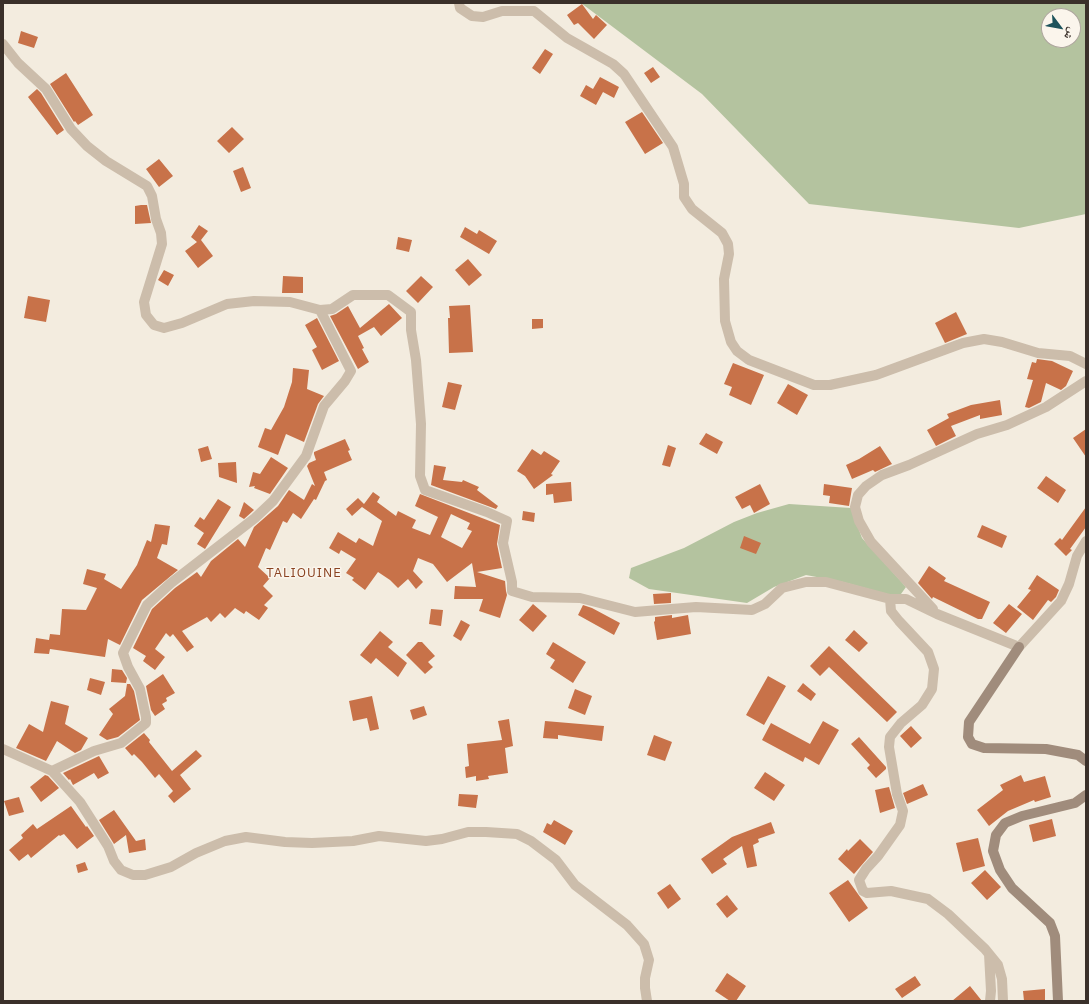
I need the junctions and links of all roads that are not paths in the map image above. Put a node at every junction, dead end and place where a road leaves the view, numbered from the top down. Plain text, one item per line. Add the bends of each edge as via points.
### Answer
1 (458, 3) edge
2 (3, 44) edge
3 (320, 310) junction
4 (1086, 364) edge
5 (1086, 381) edge
6 (1086, 541) edge
7 (890, 599) junction
8 (937, 614) junction
9 (1019, 647) junction
10 (3, 749) edge
11 (1086, 761) edge
12 (52, 771) junction
13 (1086, 796) edge
14 (989, 954) junction
15 (647, 1001) edge
16 (990, 1001) edge
17 (1003, 1001) edge
18 (1058, 1001) edge

1 - 4 street via 460,8 472,16 483,17 502,11 534,12 567,38 613,64 624,74 673,147 682,174 684,197 692,209 722,233 728,244 729,254 724,280 725,320 731,342 737,351 749,360 814,385 830,385 876,375 963,343 984,339 1038,353 1070,356
2 - 3 street via 18,63 46,89 71,129 87,146 147,186 162,233 162,244 144,302 146,315 154,325 164,328 227,304 254,301 290,302
3 - 7 street via 332,309 353,295 388,295 411,312 421,424 420,476 425,490 507,521 503,543 512,591 532,597 580,598 636,612 696,607 752,610 765,604 782,588 806,582 826,582
3 - 12 street via 351,371 324,406 306,456 273,501 255,518 171,583 147,605 122,653 140,689 146,723 121,743 94,751
5 - 8 street via 1046,407 882,476 866,486 858,495 855,507 859,521 871,542
6 - 9 street via 1077,556 1061,601
7 - 8 street via 906,599
7 - 14 street via 891,611 928,652 934,669 932,689 922,705 901,723 890,737 889,747 896,794 903,811 900,825 859,880 867,893 891,891 928,899 948,914
8 - 9 street
9 - 11 street via 969,722 968,737 972,744 984,748 1046,749 1078,755
10 - 12 street
12 - 15 street via 80,802 121,870 133,875 145,875 171,867 225,841 246,837 312,843 353,841 379,836 426,841 468,832 517,834 556,860 575,885 627,925 644,944 649,960 644,988
13 - 18 street via 1075,803 1022,816 1006,823 996,835 994,851 1000,870 1012,888 1050,923 1056,936
14 - 16 street
14 - 17 street via 998,965 1002,979

